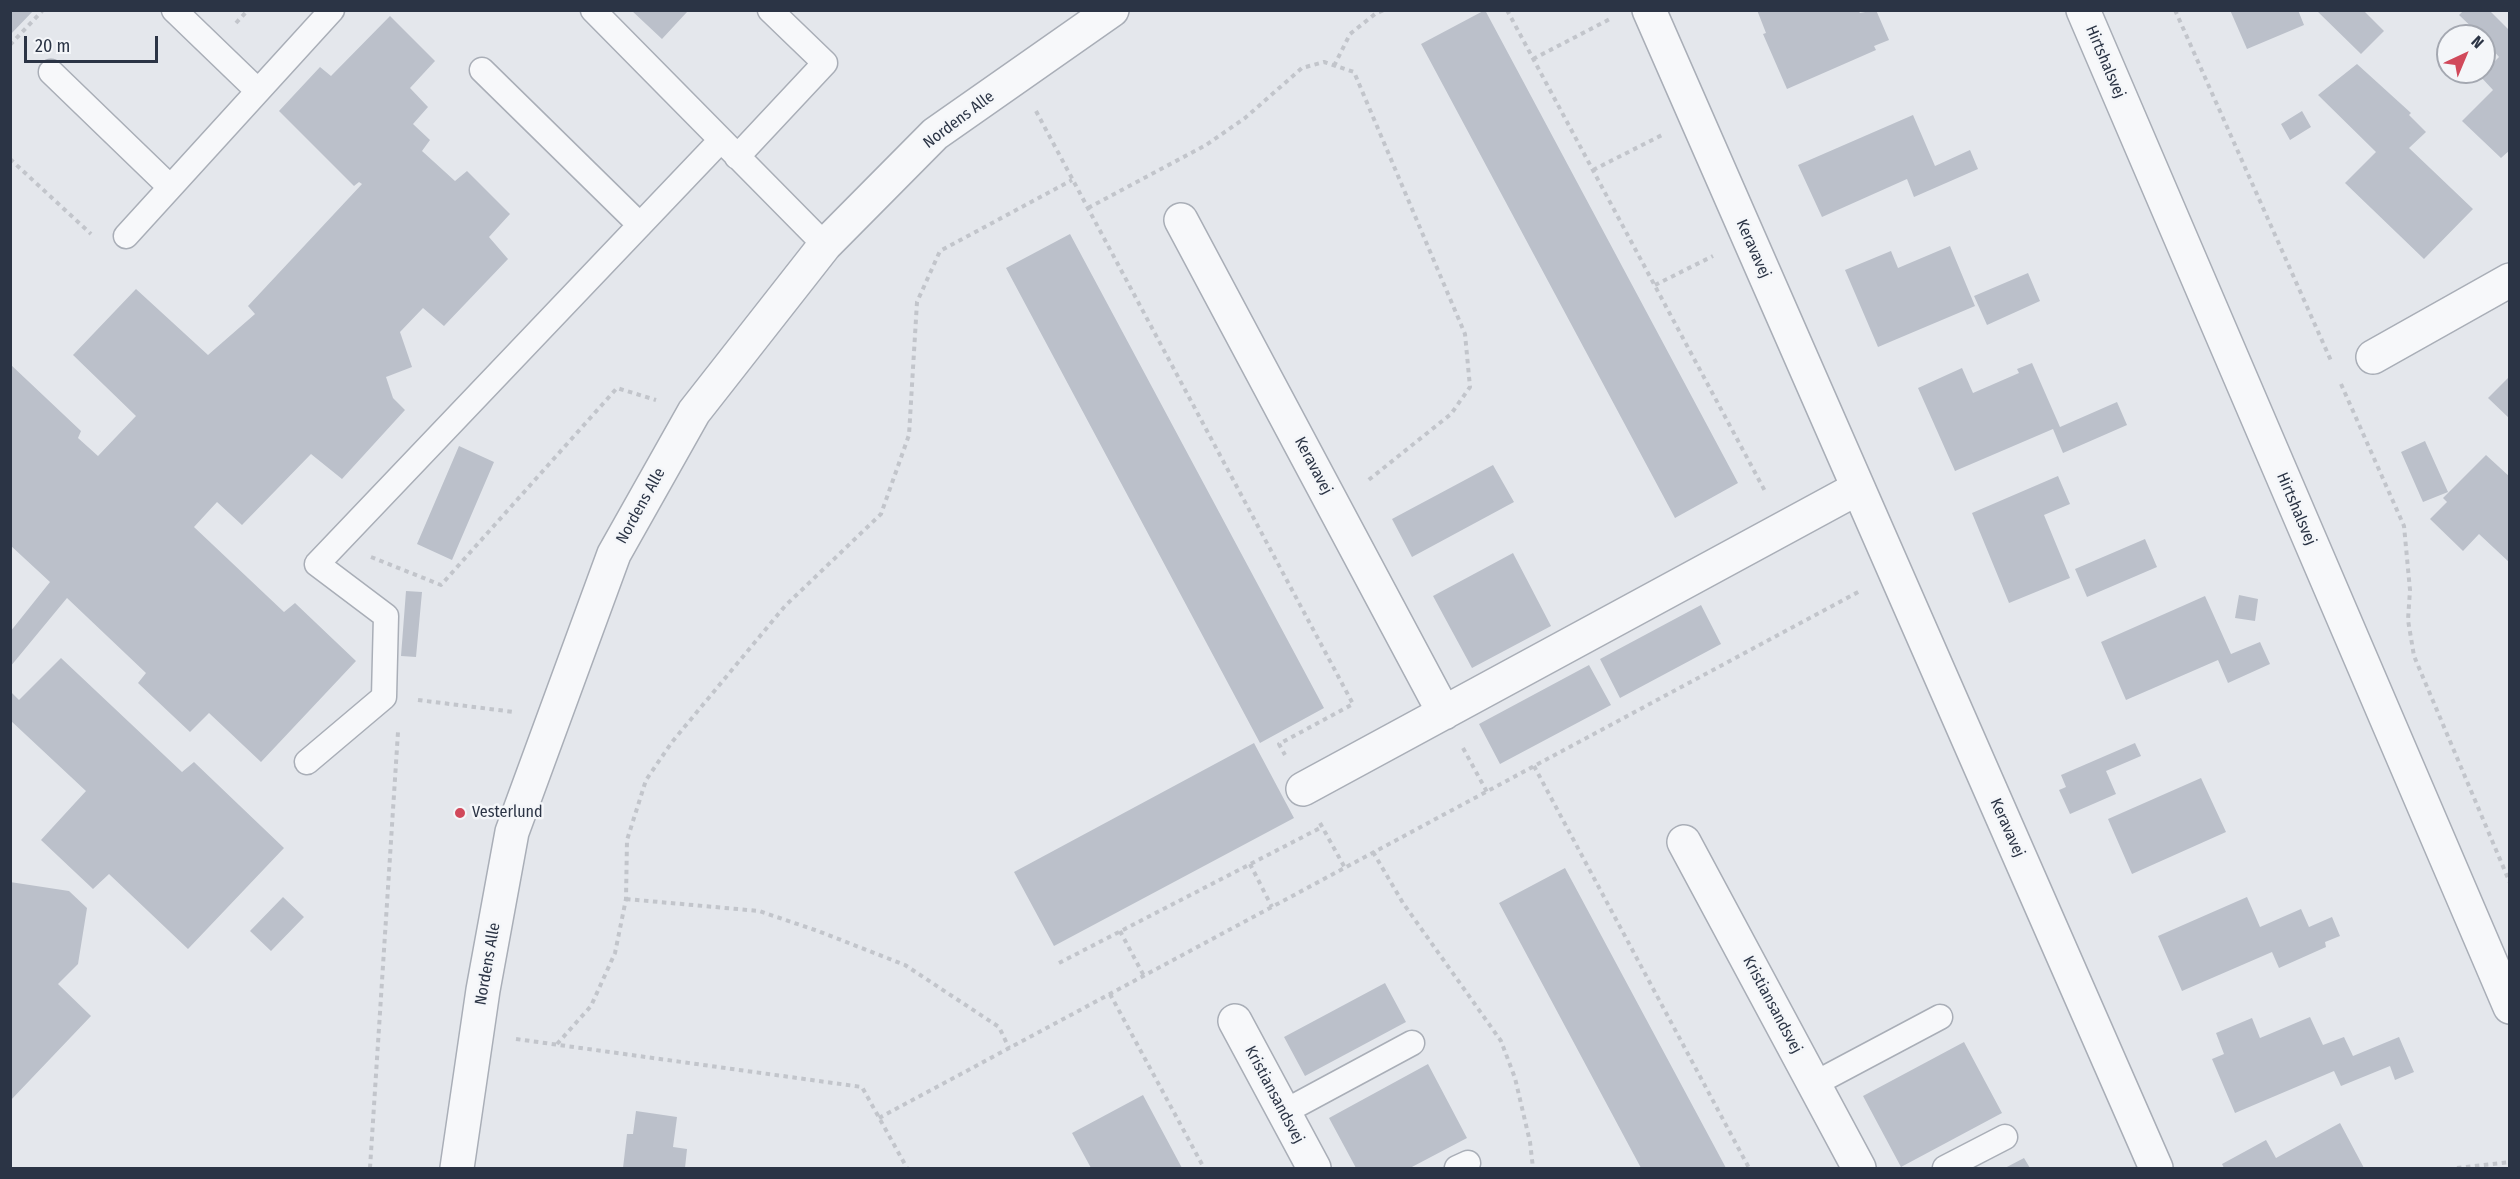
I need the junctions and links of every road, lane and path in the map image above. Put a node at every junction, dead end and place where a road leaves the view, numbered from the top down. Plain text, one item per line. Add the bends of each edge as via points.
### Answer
1 (43, 10) edge
2 (174, 10) edge
3 (332, 10) edge
4 (593, 10) edge
5 (770, 10) edge
6 (1112, 10) edge
7 (1384, 10) edge
8 (1507, 10) edge
9 (1649, 10) edge
10 (2083, 10) edge
11 (2175, 10) edge
12 (1616, 16) dead end
13 (10, 45) edge
14 (1533, 59) junction
15 (1334, 66) junction
16 (482, 70) dead end
17 (51, 72) dead end
18 (1017, 76) junction
19 (258, 91) junction
20 (1696, 117) junction
21 (729, 148) junction
22 (10, 159) edge
23 (1593, 170) junction
24 (1072, 180) junction
25 (170, 187) junction
26 (1088, 208) junction
27 (1181, 220) dead end
28 (640, 225) junction
29 (126, 236) joint
30 (1749, 238) junction
31 (825, 245) junction
32 (2510, 280) edge
33 (1655, 285) junction
34 (2373, 357) dead end
35 (2334, 367) dead end
36 (2338, 378) dead end
37 (694, 412) junction
38 (1858, 488) junction
39 (1335, 506) junction
40 (1784, 528) junction
41 (337, 543) junction
42 (1895, 573) junction
43 (412, 699) dead end
44 (1444, 713) junction
45 (554, 717) junction
46 (399, 721) dead end
47 (307, 762) dead end
48 (1534, 766) junction
49 (1303, 789) junction
50 (1487, 792) junction
51 (1323, 827) junction
52 (1684, 842) dead end
53 (1373, 852) junction
54 (1250, 864) junction
55 (1345, 868) junction
56 (2510, 883) edge
57 (626, 898) junction
58 (1272, 907) junction
59 (1120, 931) junction
60 (1059, 963) dead end
61 (1144, 976) junction
62 (1110, 994) junction
63 (2510, 1007) edge
64 (1940, 1017) dead end
65 (1235, 1021) dead end
66 (477, 1033) junction
67 (1412, 1043) dead end
68 (557, 1044) junction
69 (1009, 1048) junction
70 (1814, 1084) junction
71 (1284, 1112) junction
72 (879, 1118) junction
73 (2005, 1137) dead end
74 (2510, 1162) edge
75 (370, 1168) edge
76 (457, 1168) edge
77 (907, 1168) edge
78 (1204, 1168) edge
79 (1314, 1168) edge
80 (1533, 1168) edge
81 (1749, 1168) edge
82 (1859, 1168) edge
83 (1945, 1168) edge
84 (2156, 1168) edge
85 (2457, 1168) edge

1 - 13 path
2 - 19 lane
3 - 19 lane
4 - 21 lane
5 - 21 lane via 825,63
6 - 18 street, Nordens Alle
7 - 15 path via 1350,34
8 - 14 path
9 - 20 street, Keravavej
10 - 63 street, Hirtshalsvej
11 - 35 path
12 - 14 path
14 - 23 path
15 - 26 path via 1324,62 1302,68 1245,118 1206,145
15 - 39 path via 1354,72 1465,334 1470,387 1451,414
16 - 28 lane
17 - 25 lane
18 - 24 path
18 - 31 street, Nordens Alle via 936,134
19 - 25 lane
20 - 23 path
20 - 30 street, Keravavej
21 - 28 lane
21 - 31 lane
22 - 29 path via 108,250
23 - 33 path
24 - 26 path
24 - 57 path via 940,251 917,302 909,435 881,514 785,606 672,742 646,780 627,840
25 - 29 lane
26 - 49 path via 1353,704 1279,744
27 - 39 street, Keravavej
28 - 41 lane
30 - 33 path
30 - 38 street, Keravavej
31 - 37 street, Nordens Alle
32 - 34 street
33 - 40 path
36 - 56 path via 2404,526 2410,581 2408,620 2414,656
37 - 41 path via 617,388 441,585
37 - 45 street, Nordens Alle via 614,554
38 - 40 street
38 - 42 street, Keravavej
39 - 44 street, Keravavej
40 - 44 street
41 - 47 lane via 317,564 386,616 384,697
42 - 48 path
42 - 84 street, Keravavej
43 - 45 path
44 - 49 street
44 - 50 path
45 - 66 street, Nordens Alle via 512,832
46 - 75 path
48 - 50 path
48 - 81 path
49 - 51 path
50 - 53 path
51 - 54 path
51 - 55 path
52 - 70 street, Kristiansandsvej
53 - 55 path
53 - 80 path via 1403,903 1501,1041 1515,1078
54 - 58 path
54 - 59 path
55 - 58 path
57 - 68 path via 615,953 591,1006
57 - 69 path via 759,911 862,948 905,965 999,1027
58 - 61 path
59 - 60 path
59 - 61 path
61 - 62 path
62 - 69 path
62 - 78 path
64 - 70 lane
65 - 71 street, Kristiansandsvej
66 - 68 path
66 - 76 street, Nordens Alle
67 - 71 lane
68 - 72 path via 862,1087
69 - 72 path
70 - 82 street, Kristiansandsvej
71 - 79 street, Kristiansandsvej
72 - 77 path
73 - 83 lane
74 - 85 path

